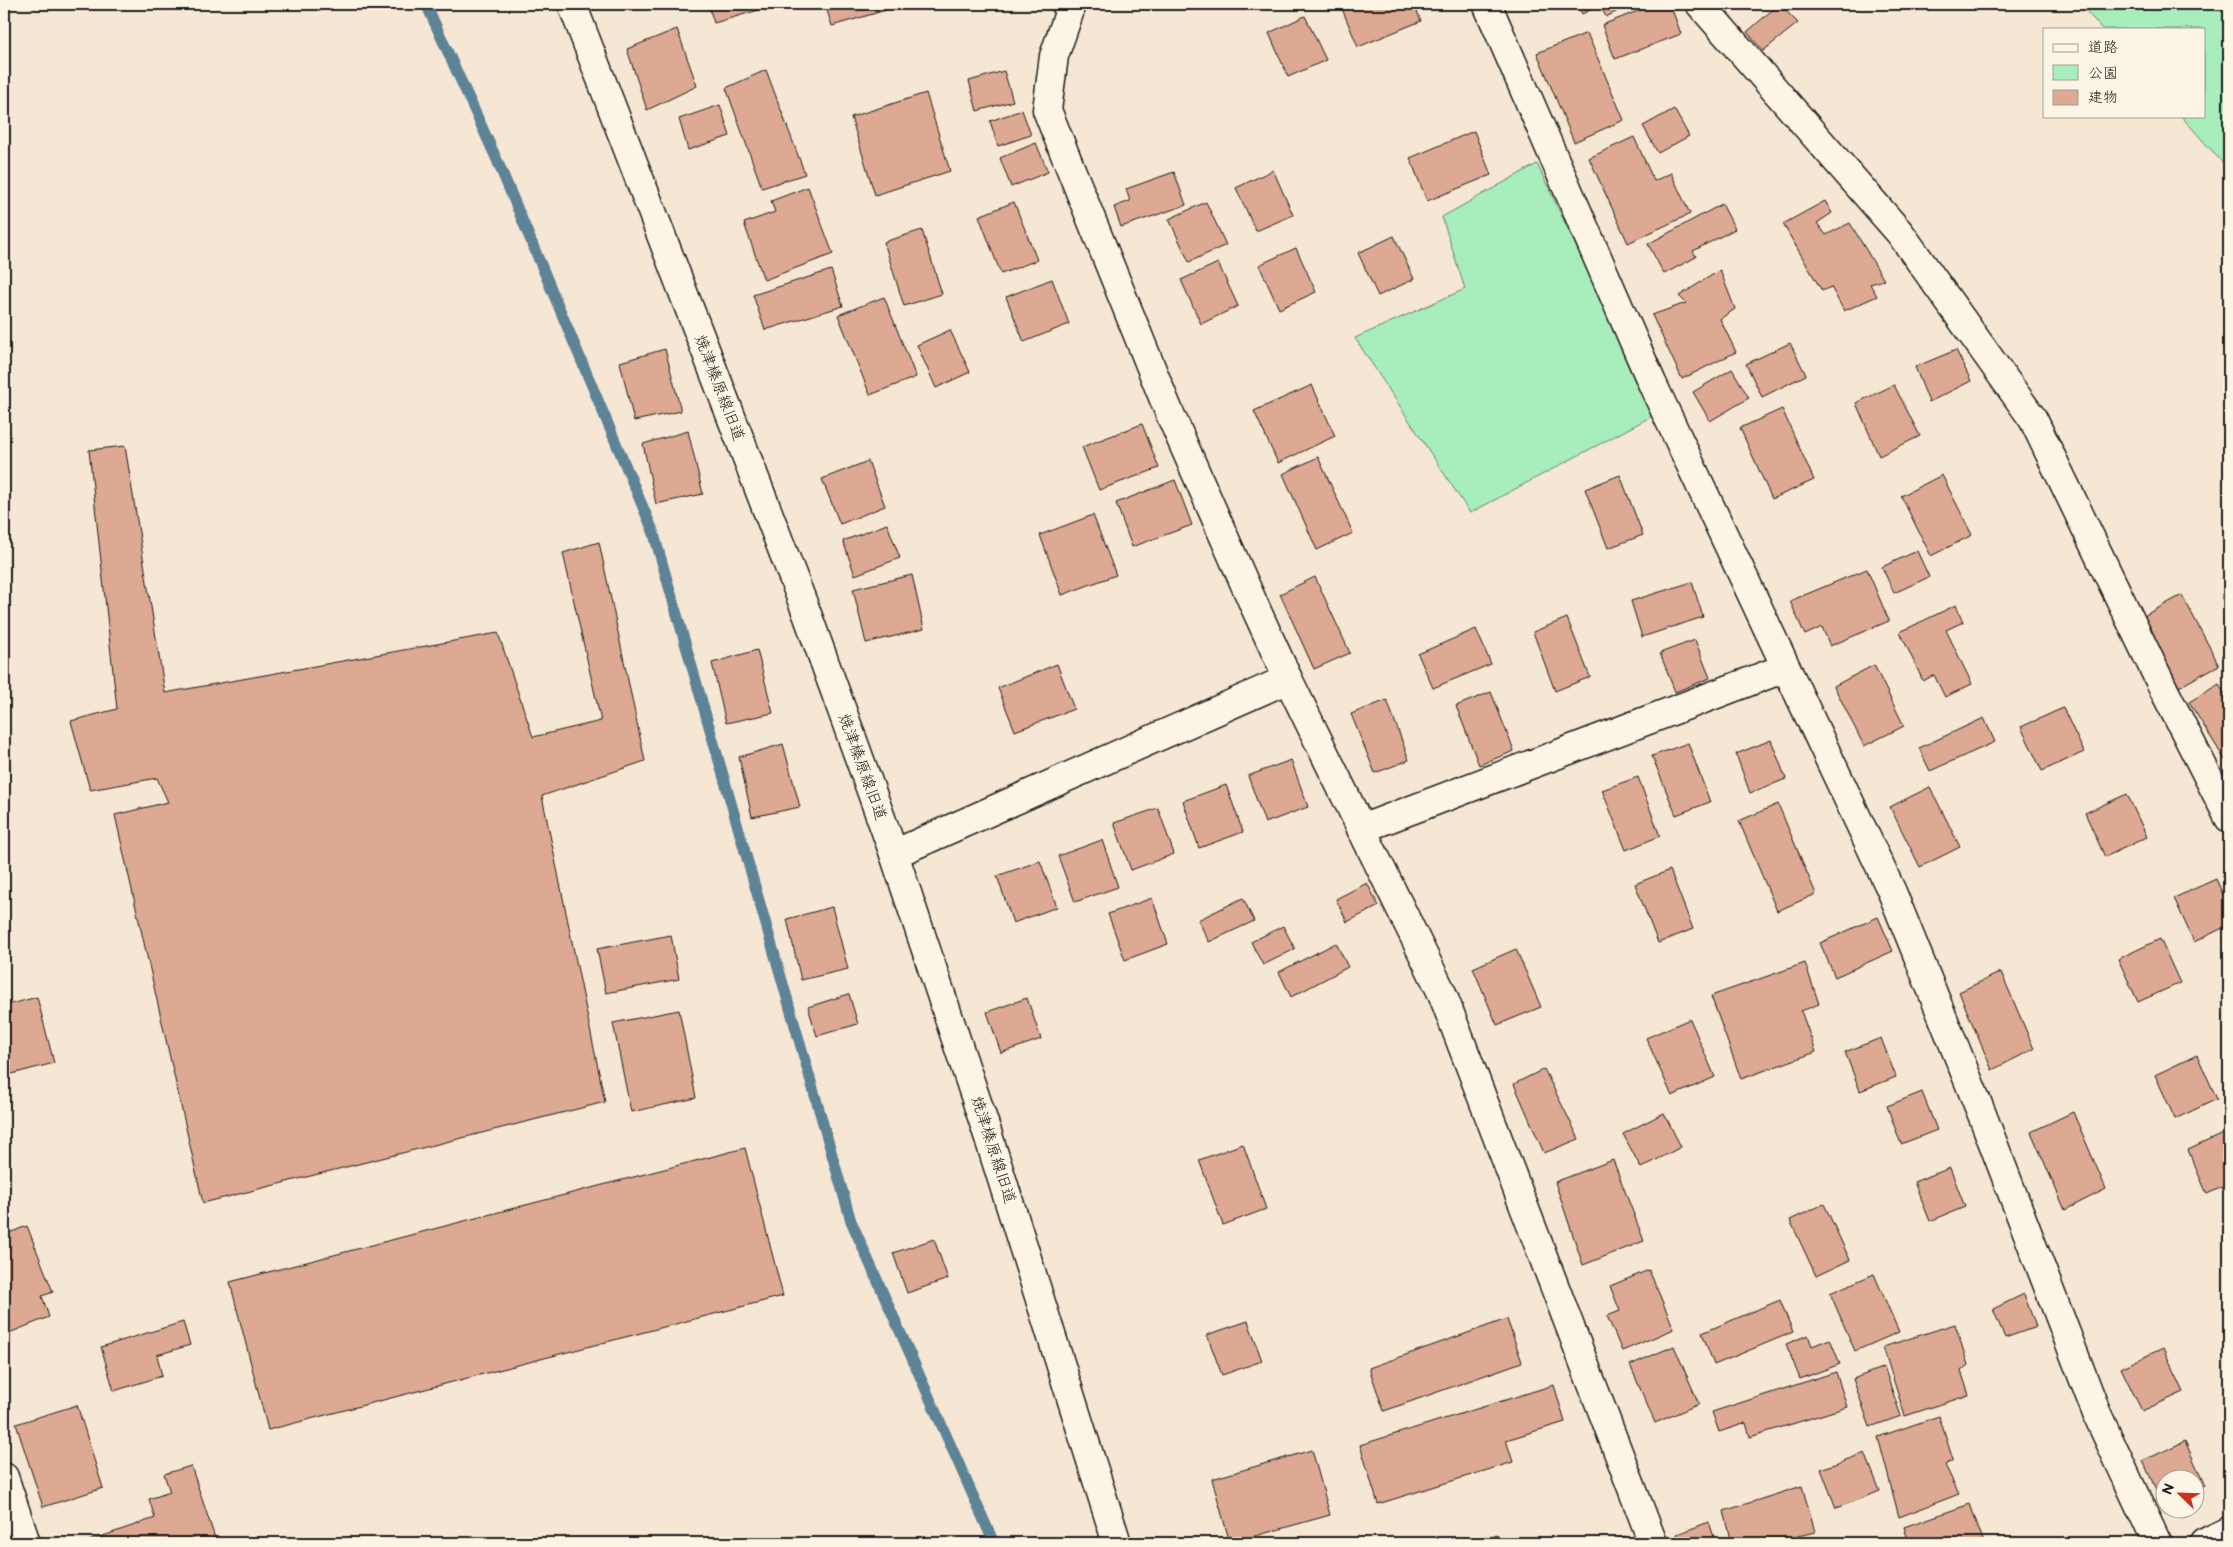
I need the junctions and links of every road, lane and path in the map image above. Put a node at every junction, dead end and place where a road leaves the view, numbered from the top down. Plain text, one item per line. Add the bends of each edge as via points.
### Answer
1 (572, 4) edge
2 (1066, 4) edge
3 (1487, 4) edge
4 (1700, 4) edge
5 (1786, 668) junction
6 (1288, 679) junction
7 (2229, 818) edge
8 (1361, 829) junction
9 (894, 854) junction
10 (4, 1476) edge
11 (2229, 1531) edge
12 (26, 1543) edge
13 (1116, 1543) edge
14 (1653, 1543) edge
15 (2157, 1543) edge
16 (2204, 1543) edge

1 - 9 street, 焼津榛原線旧道 via 806,611
2 - 6 street via 1069,13 1054,56 1047,110 1167,407
3 - 5 street via 1652,384
4 - 7 street via 1900,233 2033,419
5 - 8 street
5 - 15 street via 1892,892 2097,1414
6 - 8 street
6 - 9 street
8 - 14 street via 1442,994
9 - 13 street, 焼津榛原線旧道 via 987,1132
10 - 12 street
11 - 16 street

